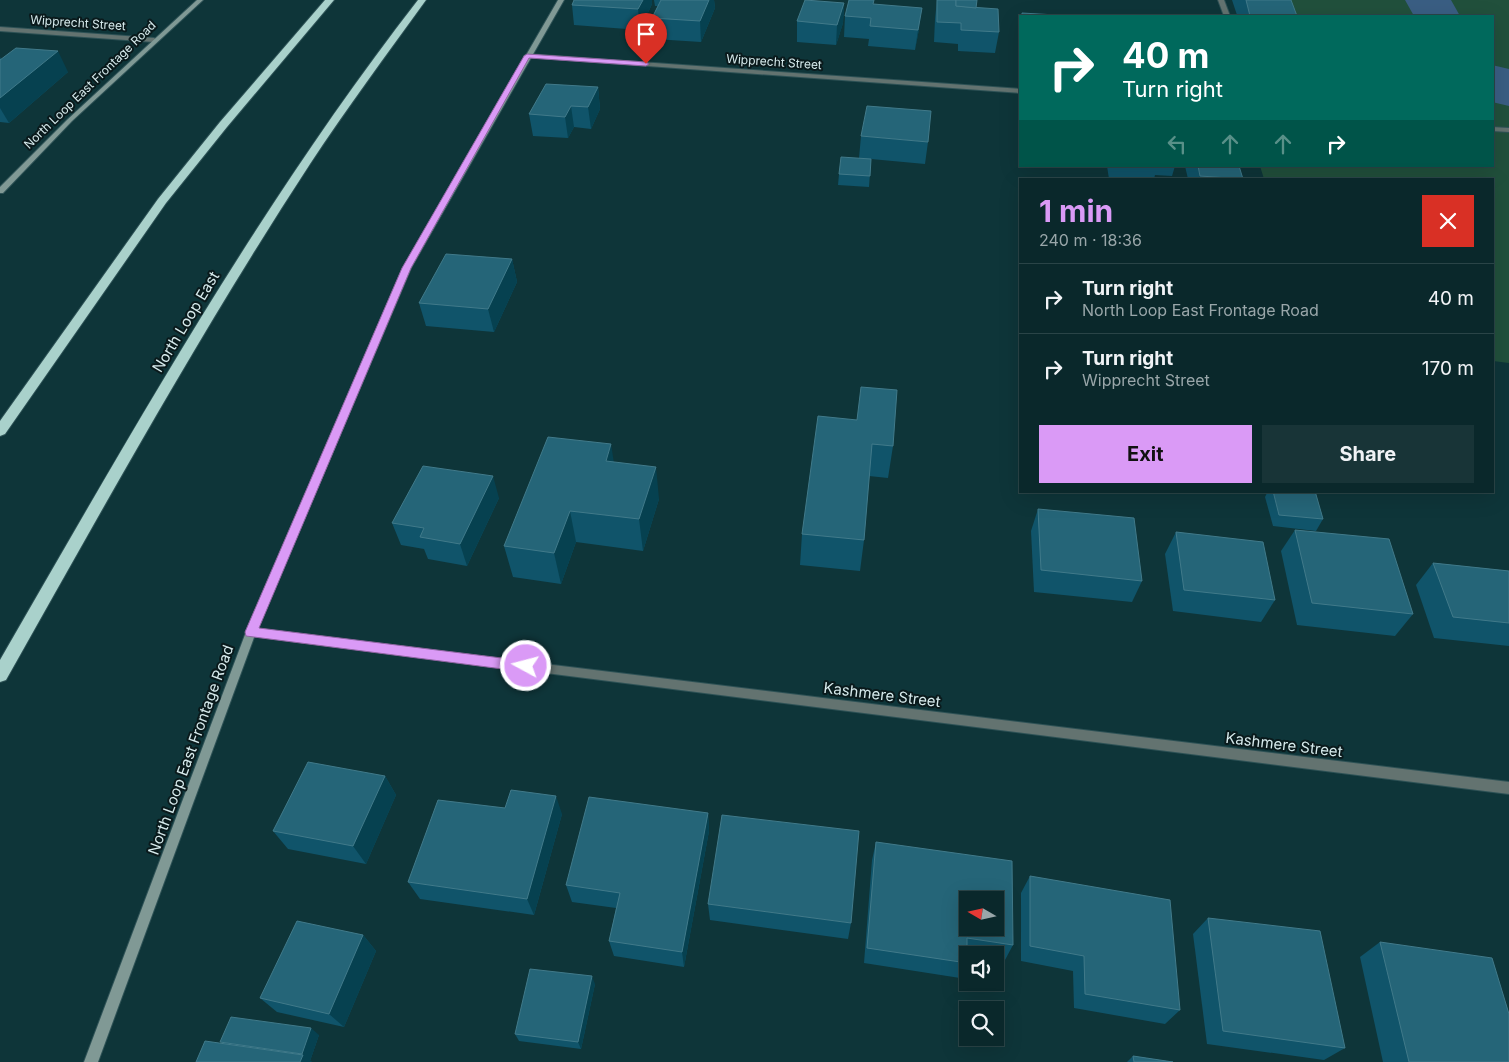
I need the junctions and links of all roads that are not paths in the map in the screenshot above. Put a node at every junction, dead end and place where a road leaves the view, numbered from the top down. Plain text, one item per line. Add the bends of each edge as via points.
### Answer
1 (200, 0) edge
2 (330, 0) edge
3 (422, 0) edge
4 (561, 0) edge
5 (1222, 0) edge
6 (1227, 15) edge
7 (0, 29) edge
8 (154, 40) junction
9 (527, 56) junction
10 (1019, 91) edge
11 (1494, 129) edge
12 (1509, 130) edge
13 (0, 190) edge
14 (0, 431) edge
15 (251, 632) junction
16 (0, 675) edge
17 (1509, 788) edge
18 (91, 1062) edge

1 - 8 main road, North Loop East Frontage Road
2 - 14 highway via 162,202
3 - 16 highway, North Loop East via 352,96 261,232 134,439
4 - 9 main road, North Loop East Frontage Road
5 - 6 street
7 - 8 street, Wipprecht Street
8 - 13 main road, North Loop East Frontage Road
9 - 10 street, Wipprecht Street
9 - 15 main road, North Loop East Frontage Road via 407,268
11 - 12 street
15 - 17 street, Kashmere Street
15 - 18 main road, North Loop East Frontage Road

